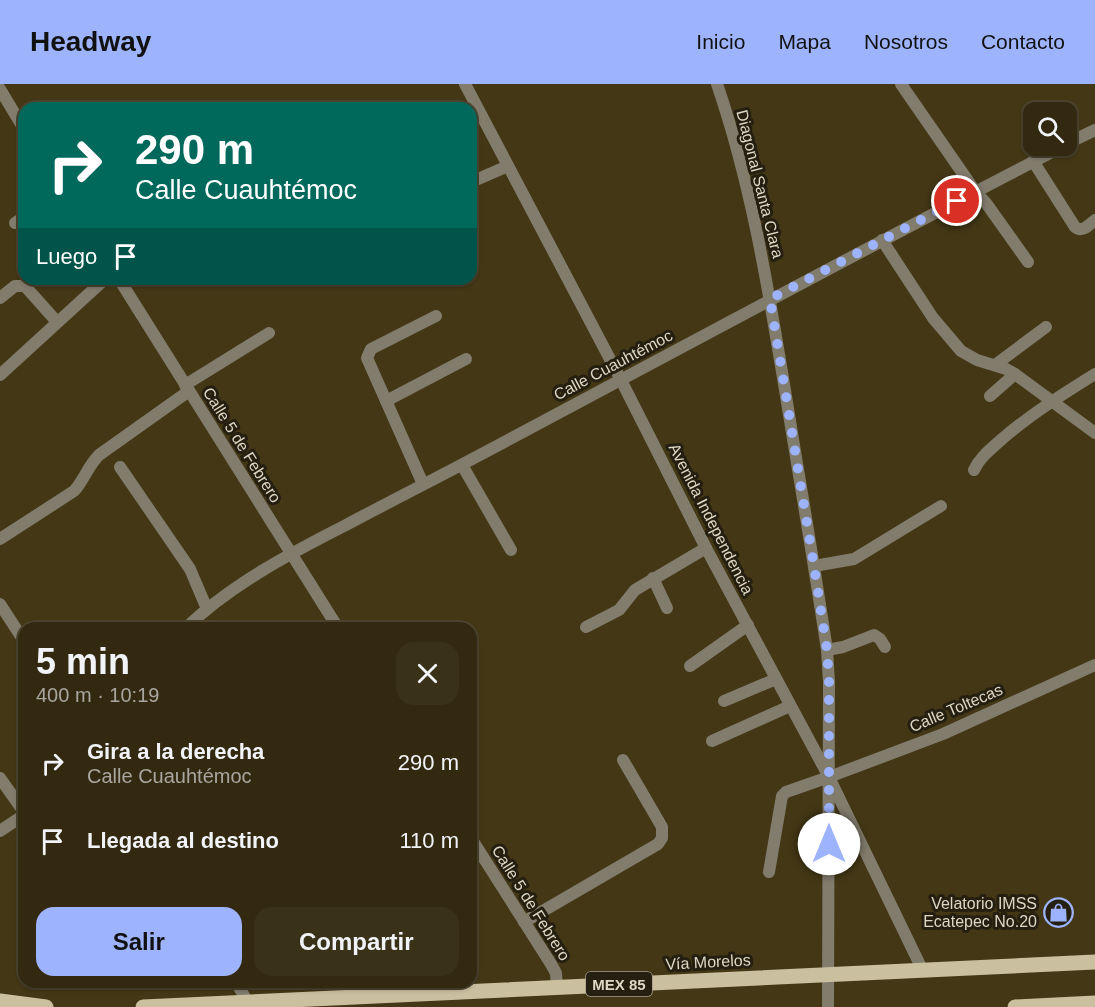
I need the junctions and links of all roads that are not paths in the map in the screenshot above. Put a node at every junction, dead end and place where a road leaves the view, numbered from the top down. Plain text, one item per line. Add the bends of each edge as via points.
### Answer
1 (465, 84) edge
2 (717, 84) edge
3 (901, 84) edge
4 (0, 89) edge
5 (474, 102) edge
6 (477, 107) edge
7 (18, 119) edge
8 (1095, 130) edge
9 (1077, 139) edge
10 (1043, 156) edge
11 (1033, 161) junction
12 (508, 166) junction
13 (477, 179) edge
14 (975, 191) junction
15 (1095, 220) edge
16 (882, 240) junction
17 (1028, 262) dead end
18 (98, 285) edge
19 (126, 285) edge
20 (0, 298) edge
21 (770, 299) junction
22 (436, 316) dead end
23 (57, 322) junction
24 (1046, 327) dead end
25 (269, 333) dead end
26 (466, 359) dead end
27 (995, 365) junction
28 (1095, 374) edge
29 (0, 375) edge
30 (1015, 375) junction
31 (621, 380) junction
32 (187, 388) junction
33 (990, 396) dead end
34 (386, 401) junction
35 (1051, 402) junction
36 (1095, 433) edge
37 (462, 465) junction
38 (120, 467) dead end
39 (974, 470) dead end
40 (423, 484) junction
41 (941, 506) dead end
42 (0, 539) edge
43 (706, 548) junction
44 (511, 550) dead end
45 (291, 554) junction
46 (814, 566) junction
47 (653, 578) junction
48 (0, 604) edge
49 (667, 608) dead end
50 (207, 609) junction
51 (193, 622) edge
52 (334, 622) edge
53 (748, 625) junction
54 (586, 627) dead end
55 (18, 631) edge
56 (885, 647) dead end
57 (827, 650) junction
58 (1095, 665) edge
59 (690, 666) dead end
60 (776, 679) junction
61 (724, 701) dead end
62 (790, 706) junction
63 (712, 741) dead end
64 (623, 760) dead end
65 (829, 777) junction
66 (0, 778) edge
67 (18, 805) edge
68 (18, 818) edge
69 (0, 831) edge
70 (477, 848) edge
71 (769, 872) dead end
72 (524, 922) junction
73 (1095, 962) edge
74 (923, 971) junction
75 (829, 975) junction
76 (557, 987) junction
77 (239, 988) edge
78 (0, 1001) edge
79 (247, 1001) junction
80 (1095, 1003) edge
81 (46, 1007) edge
82 (143, 1007) edge
83 (828, 1007) edge
84 (1015, 1007) edge

1 - 5 street, Avenida Independencia
2 - 21 street, Diagonal Santa Clara via 737,149
3 - 14 street
4 - 7 street
6 - 12 street, Avenida Independencia
8 - 9 street, Calle Cuauhtémoc
10 - 11 street, Calle Cuauhtémoc
11 - 14 street, Calle Cuauhtémoc
11 - 15 street via 1075,227 1080,230
12 - 13 street
12 - 31 street, Avenida Independencia
14 - 16 street, Calle Cuauhtémoc
14 - 17 street
16 - 21 street, Calle Cuauhtémoc
16 - 27 street via 956,346 977,360
18 - 23 street
19 - 32 street, Calle 5 de Febrero
20 - 23 street via 15,286 24,286
21 - 31 street, Calle Cuauhtémoc
21 - 46 street, Diagonal Santa Clara
22 - 34 street via 369,351 368,363
23 - 29 street
24 - 27 street
25 - 32 street
26 - 34 street
27 - 30 street
28 - 35 street
30 - 33 street
30 - 35 street
31 - 37 street, Calle Cuauhtémoc
31 - 43 street, Avenida Independencia
32 - 42 street via 94,460 74,491
32 - 45 street, Calle 5 de Febrero
34 - 40 street
35 - 36 street
35 - 39 street via 983,456
37 - 40 street, Calle Cuauhtémoc
37 - 44 street
38 - 50 street via 190,569
40 - 45 street, Calle Cuauhtémoc
41 - 46 street via 852,560
43 - 47 street
43 - 53 street, Avenida Independencia
45 - 50 street, Calle Cuauhtémoc
45 - 52 street, Calle 5 de Febrero
46 - 57 street, Diagonal Santa Clara
47 - 49 street
47 - 54 street via 635,590 619,610
48 - 55 street
50 - 51 street, Calle Cuauhtémoc
53 - 59 street
53 - 60 street, Avenida Independencia
56 - 57 street via 874,635
57 - 65 street, Diagonal Santa Clara
58 - 65 street, Calle Toltecas via 943,734
60 - 61 street
60 - 62 street, Avenida Independencia
62 - 63 street
62 - 65 street, Avenida Independencia
64 - 72 street via 662,826 662,838 653,848
65 - 71 street, Calle Toltecas via 783,794
65 - 74 street, Avenida Independencia
65 - 75 street, Diagonal Santa Clara
66 - 67 street
68 - 69 street
70 - 72 street, Calle 5 de Febrero
72 - 76 street, Calle 5 de Febrero via 556,973
73 - 74 main road, Vía Morelos / MEX 85
74 - 75 main road, Vía Morelos / MEX 85
75 - 76 main road, Vía Morelos / MEX 85
75 - 83 street, Diagonal Santa Clara
76 - 79 main road, Vía Morelos / MEX 85
77 - 79 street
78 - 81 main road
79 - 82 main road, Vía Morelos / MEX 85
80 - 84 main road

